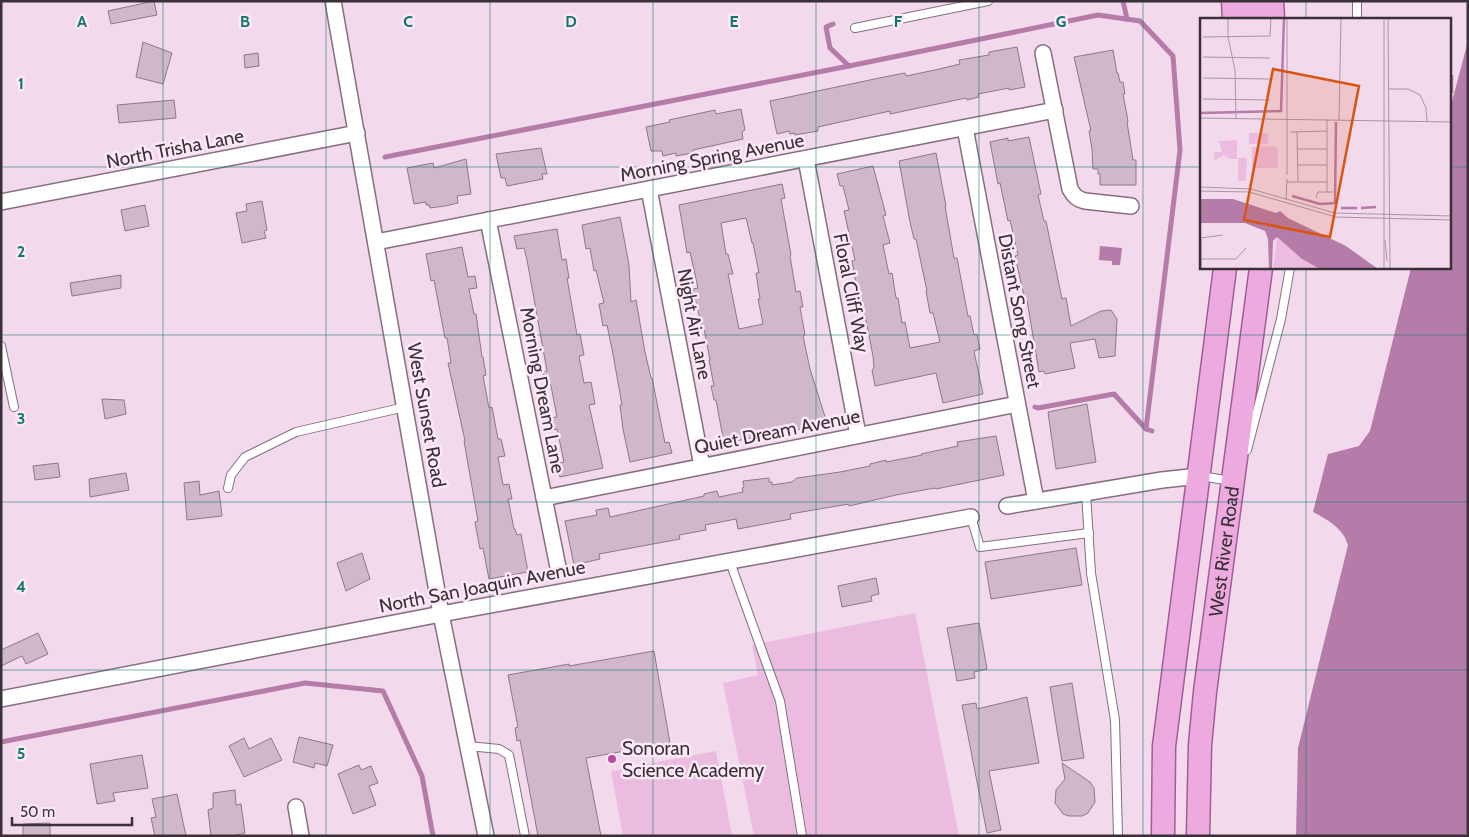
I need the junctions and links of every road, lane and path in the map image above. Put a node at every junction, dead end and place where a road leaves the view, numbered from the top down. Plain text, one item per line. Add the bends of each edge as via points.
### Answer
1 (333, 1) edge
2 (988, 1) edge
3 (1233, 1) edge
4 (1253, 1) edge
5 (1272, 1) edge
6 (1357, 1) edge
7 (1234, 18) edge
8 (1255, 18) edge
9 (1273, 18) edge
10 (1357, 18) edge
11 (855, 28) dead end
12 (1043, 53) dead end
13 (1055, 110) junction
14 (965, 128) junction
15 (357, 133) junction
16 (806, 159) junction
17 (649, 189) junction
18 (1, 202) edge
19 (1131, 206) dead end
20 (488, 220) junction
21 (376, 242) junction
22 (1225, 269) edge
23 (1261, 269) edge
24 (1290, 269) edge
25 (1, 346) edge
26 (1017, 404) junction
27 (14, 407) dead end
28 (405, 407) junction
29 (858, 435) junction
30 (702, 466) junction
31 (1199, 476) junction
32 (1232, 481) junction
33 (228, 488) dead end
34 (1086, 493) junction
35 (544, 498) junction
36 (1036, 501) junction
37 (1007, 506) dead end
38 (971, 517) joint
39 (1089, 533) junction
40 (730, 562) junction
41 (558, 567) dead end
42 (441, 614) junction
43 (1, 699) edge
44 (468, 746) junction
45 (296, 807) dead end
46 (301, 836) edge
47 (486, 836) edge
48 (525, 836) edge
49 (802, 836) edge
50 (1118, 836) edge
51 (1163, 836) edge
52 (1198, 836) edge

1 - 15 street, West Sunset Road
2 - 11 lane
3 - 7 main road
4 - 8 main road
5 - 9 main road
6 - 10 lane
12 - 13 street
13 - 14 street, Morning Spring Avenue
13 - 19 street via 1074,196 1085,202
14 - 16 street, Morning Spring Avenue
14 - 26 street, Distant Song Street
15 - 18 street, North Trisha Lane
15 - 21 street, West Sunset Road
16 - 17 street, Morning Spring Avenue
16 - 29 street, Floral Cliff Way
17 - 20 street, Morning Spring Avenue
17 - 30 street, Night Air Lane
20 - 21 street, Morning Spring Avenue
20 - 35 street, Morning Dream Lane
21 - 28 street, West Sunset Road
22 - 31 main road, West River Road
23 - 32 main road, West River Road
24 - 32 lane via 1282,319 1255,421 1241,470
25 - 27 lane
26 - 29 street, Quiet Dream Avenue
26 - 36 street, Distant Song Street
28 - 33 lane via 296,432 245,457 231,475
28 - 42 street, West Sunset Road
29 - 30 street, Quiet Dream Avenue
30 - 35 street, Quiet Dream Avenue
31 - 32 lane
31 - 34 street
31 - 51 main road, West River Road via 1164,746
32 - 52 main road, West River Road via 1200,745
34 - 36 street
34 - 39 lane
35 - 41 street, Morning Dream Lane
36 - 37 street
38 - 39 lane via 980,547
38 - 40 street, North San Joaquin Avenue
39 - 50 lane via 1092,573 1115,720
40 - 42 street, North San Joaquin Avenue
40 - 49 lane via 780,701
42 - 43 street, North San Joaquin Avenue
42 - 44 street, West Sunset Road
44 - 47 street, West Sunset Road
44 - 48 lane via 499,749 509,755
45 - 46 street

